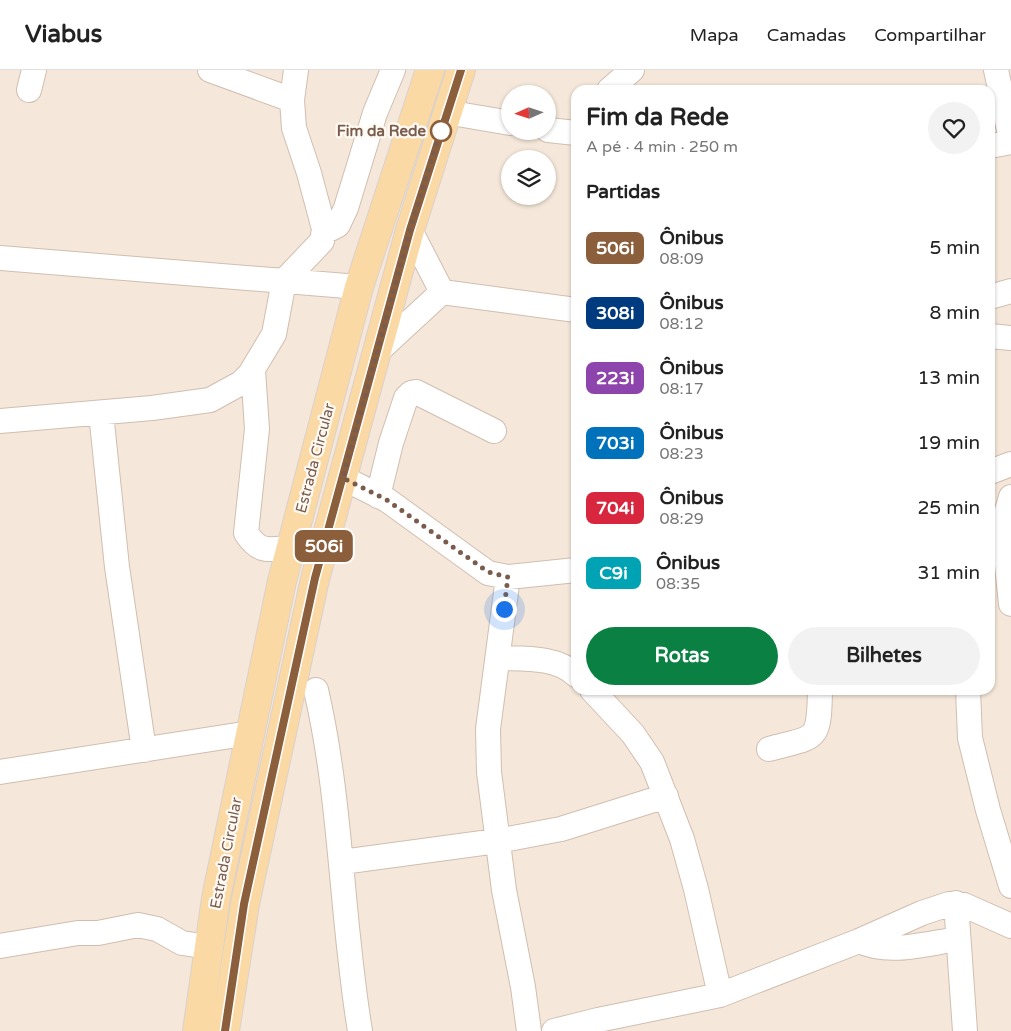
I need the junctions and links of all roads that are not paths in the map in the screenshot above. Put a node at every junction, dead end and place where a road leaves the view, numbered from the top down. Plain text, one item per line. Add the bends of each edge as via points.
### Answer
1 (210, 70) edge
2 (296, 70) edge
3 (393, 70) edge
4 (430, 70) edge
5 (461, 70) edge
6 (632, 70) edge
7 (996, 70) edge
8 (615, 85) edge
9 (292, 100) junction
10 (446, 112) junction
11 (501, 121) edge
12 (1011, 140) edge
13 (995, 145) edge
14 (410, 230) junction
15 (324, 232) junction
16 (0, 258) edge
17 (284, 281) junction
18 (359, 288) junction
19 (1011, 291) edge
20 (442, 292) junction
21 (995, 296) edge
22 (571, 309) edge
23 (995, 336) edge
24 (1011, 338) edge
25 (377, 352) junction
26 (253, 370) junction
27 (101, 413) junction
28 (0, 421) edge
29 (494, 432) dead end
30 (1011, 464) edge
31 (995, 470) edge
32 (343, 478) junction
33 (378, 496) junction
34 (1011, 497) edge
35 (1003, 526) junction
36 (291, 548) junction
37 (995, 549) edge
38 (571, 571) edge
39 (508, 577) junction
40 (1011, 604) edge
41 (498, 658) junction
42 (571, 672) edge
43 (316, 690) dead end
44 (597, 695) edge
45 (820, 695) edge
46 (968, 695) edge
47 (250, 733) junction
48 (769, 749) dead end
49 (144, 750) junction
50 (0, 772) edge
51 (666, 796) junction
52 (497, 842) junction
53 (342, 862) junction
54 (1011, 886) edge
55 (956, 903) junction
56 (1011, 926) edge
57 (957, 939) junction
58 (859, 941) junction
59 (0, 946) edge
60 (209, 947) junction
61 (720, 995) junction
62 (197, 1031) edge
63 (225, 1031) edge
64 (360, 1031) edge
65 (529, 1031) edge
66 (554, 1031) edge
67 (965, 1031) edge

1 - 9 street
2 - 9 street
3 - 15 street via 375,113 346,208 338,224
4 - 18 main road, Estrada Circular
5 - 10 main road, Estrada Circular
6 - 8 street
7 - 12 street
9 - 15 street via 294,128
10 - 11 street
10 - 14 main road, Estrada Circular
12 - 13 street
14 - 20 street
14 - 25 main road, Estrada Circular
15 - 17 street via 322,241
16 - 17 street
17 - 18 street
17 - 26 street via 274,334
18 - 36 main road, Estrada Circular
19 - 21 street
20 - 22 street
20 - 25 street
23 - 24 street
25 - 32 main road, Estrada Circular
26 - 27 street via 241,383 210,400
26 - 36 street via 257,429 246,533 254,545 262,549
27 - 28 street
27 - 49 street via 117,567
29 - 33 street via 416,392 412,393 406,398 401,412
30 - 31 street
32 - 33 street
32 - 63 main road, Estrada Circular via 315,578 244,904
33 - 39 street via 488,572
34 - 35 street
35 - 37 street
35 - 40 street
36 - 47 main road, Estrada Circular
38 - 39 street
39 - 41 street
41 - 42 street via 546,661 560,664
41 - 52 street via 488,729
43 - 53 street via 335,792
44 - 51 street via 638,741 652,762
45 - 48 street via 816,732 809,738
46 - 54 street via 970,738
47 - 49 street
47 - 60 main road, Estrada Circular
49 - 50 street
51 - 52 street via 561,829
51 - 61 street via 694,880
52 - 53 street
52 - 65 street
53 - 64 street
55 - 56 street
55 - 57 street
55 - 58 street via 922,913
57 - 58 street via 892,948 869,946
57 - 67 street
58 - 61 street
59 - 60 street via 138,925 158,929 182,943
60 - 62 main road, Estrada Circular
61 - 66 street

